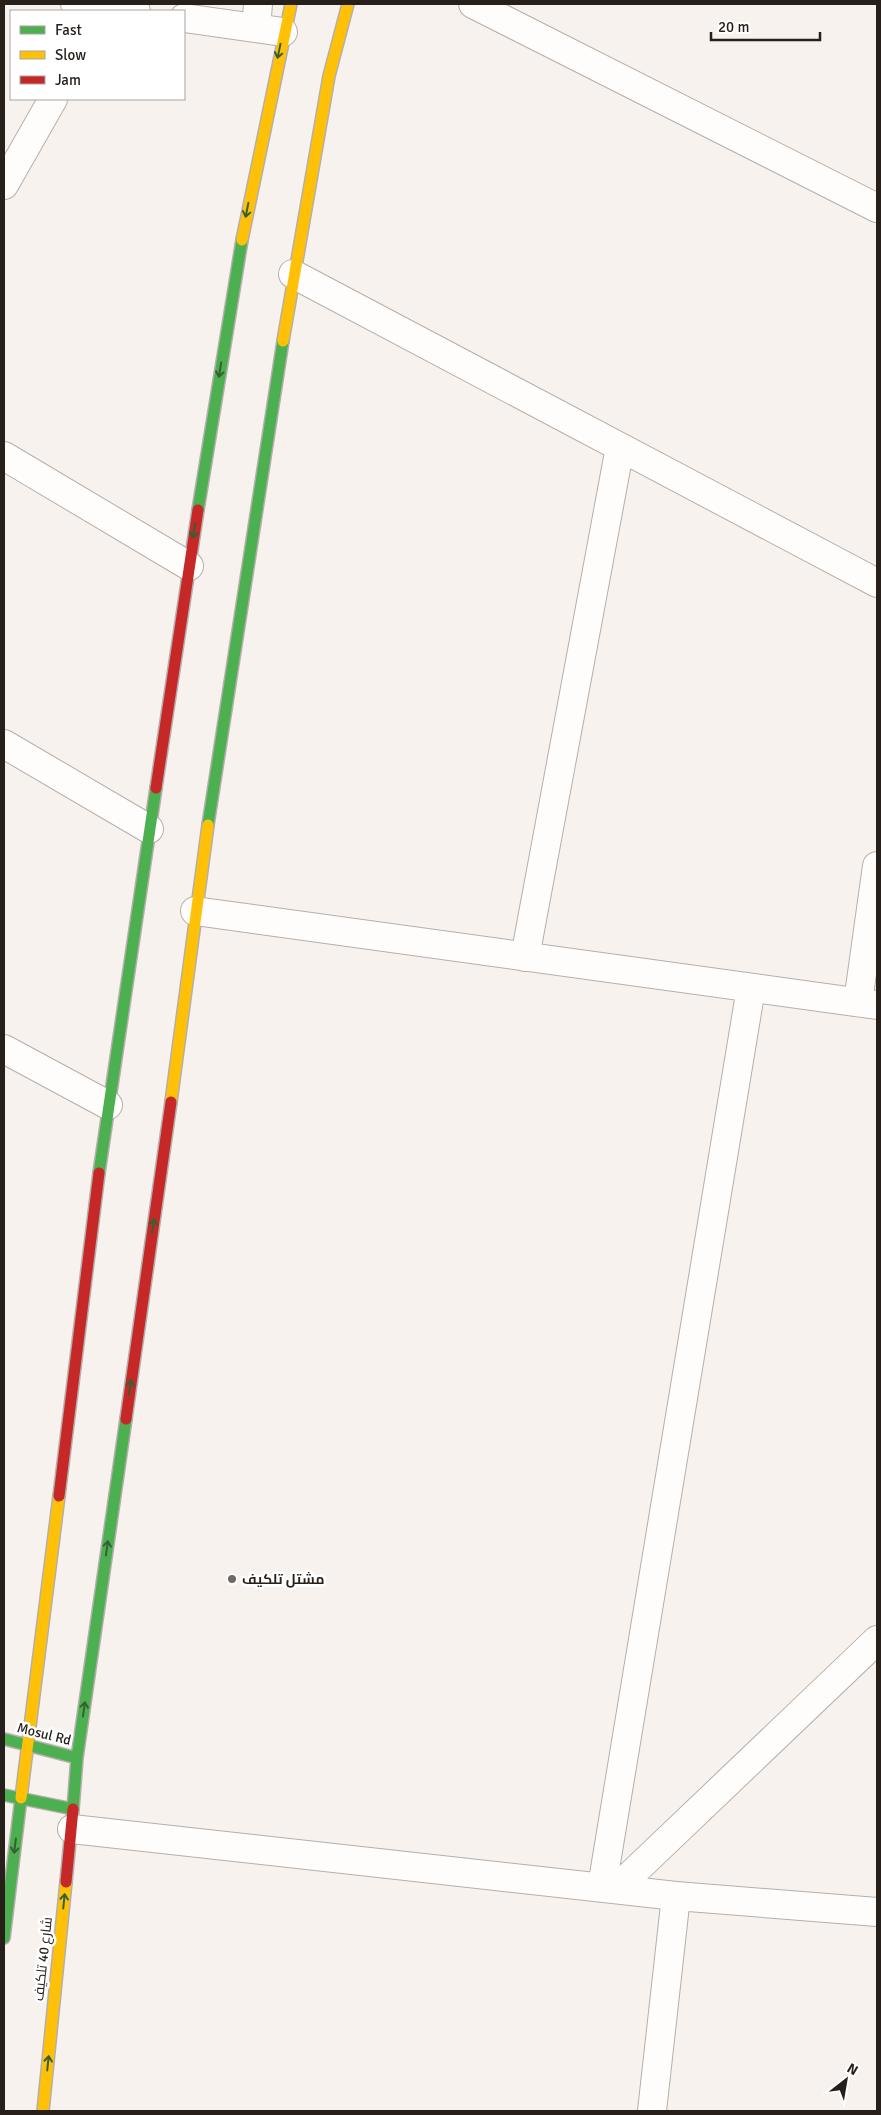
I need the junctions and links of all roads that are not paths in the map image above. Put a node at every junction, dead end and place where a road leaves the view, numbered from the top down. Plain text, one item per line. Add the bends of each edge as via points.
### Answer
1 (75, 4) edge
2 (291, 4) edge
3 (348, 4) edge
4 (474, 4) edge
5 (104, 9) edge
6 (120, 10) edge
7 (257, 16) edge
8 (185, 18) edge
9 (283, 32) junction
10 (52, 100) edge
11 (4, 185) edge
12 (877, 208) edge
13 (293, 274) junction
14 (620, 447) junction
15 (4, 456) edge
16 (188, 566) junction
17 (877, 583) edge
18 (4, 744) edge
19 (149, 830) junction
20 (877, 866) edge
21 (195, 911) junction
22 (525, 957) junction
23 (751, 988) junction
24 (868, 1004) edge
25 (4, 1049) edge
26 (108, 1105) junction
27 (877, 1640) edge
28 (4, 1739) edge
29 (28, 1745) junction
30 (77, 1758) junction
31 (4, 1795) edge
32 (20, 1798) junction
33 (73, 1819) junction
34 (609, 1888) junction
35 (676, 1896) junction
36 (877, 1912) edge
37 (4, 1938) edge
38 (43, 2111) edge
39 (652, 2111) edge

1 - 5 street
2 - 9 main road
3 - 13 main road, شارع 40 تلكيف via 329,76
4 - 12 street
5 - 6 street
7 - 8 street
7 - 9 street
9 -> 16 main road via 237,263
10 - 11 street
13 - 14 street
13 - 21 main road, شارع 40 تلكيف
14 - 17 street
14 - 22 street
15 - 16 street
16 - 19 main road
18 - 19 street
19 - 26 main road
20 - 24 street
21 - 22 street
30 -> 21 main road, شارع 40 تلكيف
22 - 23 street
23 - 24 street
23 - 34 street
25 - 26 street
26 - 29 main road
27 - 34 street
28 - 29 main road, Mosul Rd
29 - 30 main road, Mosul Rd
29 - 32 main road
30 - 33 main road, شارع 40 تلكيف
31 - 32 main road
32 - 33 main road
32 -> 37 main road
33 - 34 street
38 -> 33 main road, شارع 40 تلكيف
34 - 35 street
35 - 36 street
35 - 39 street

